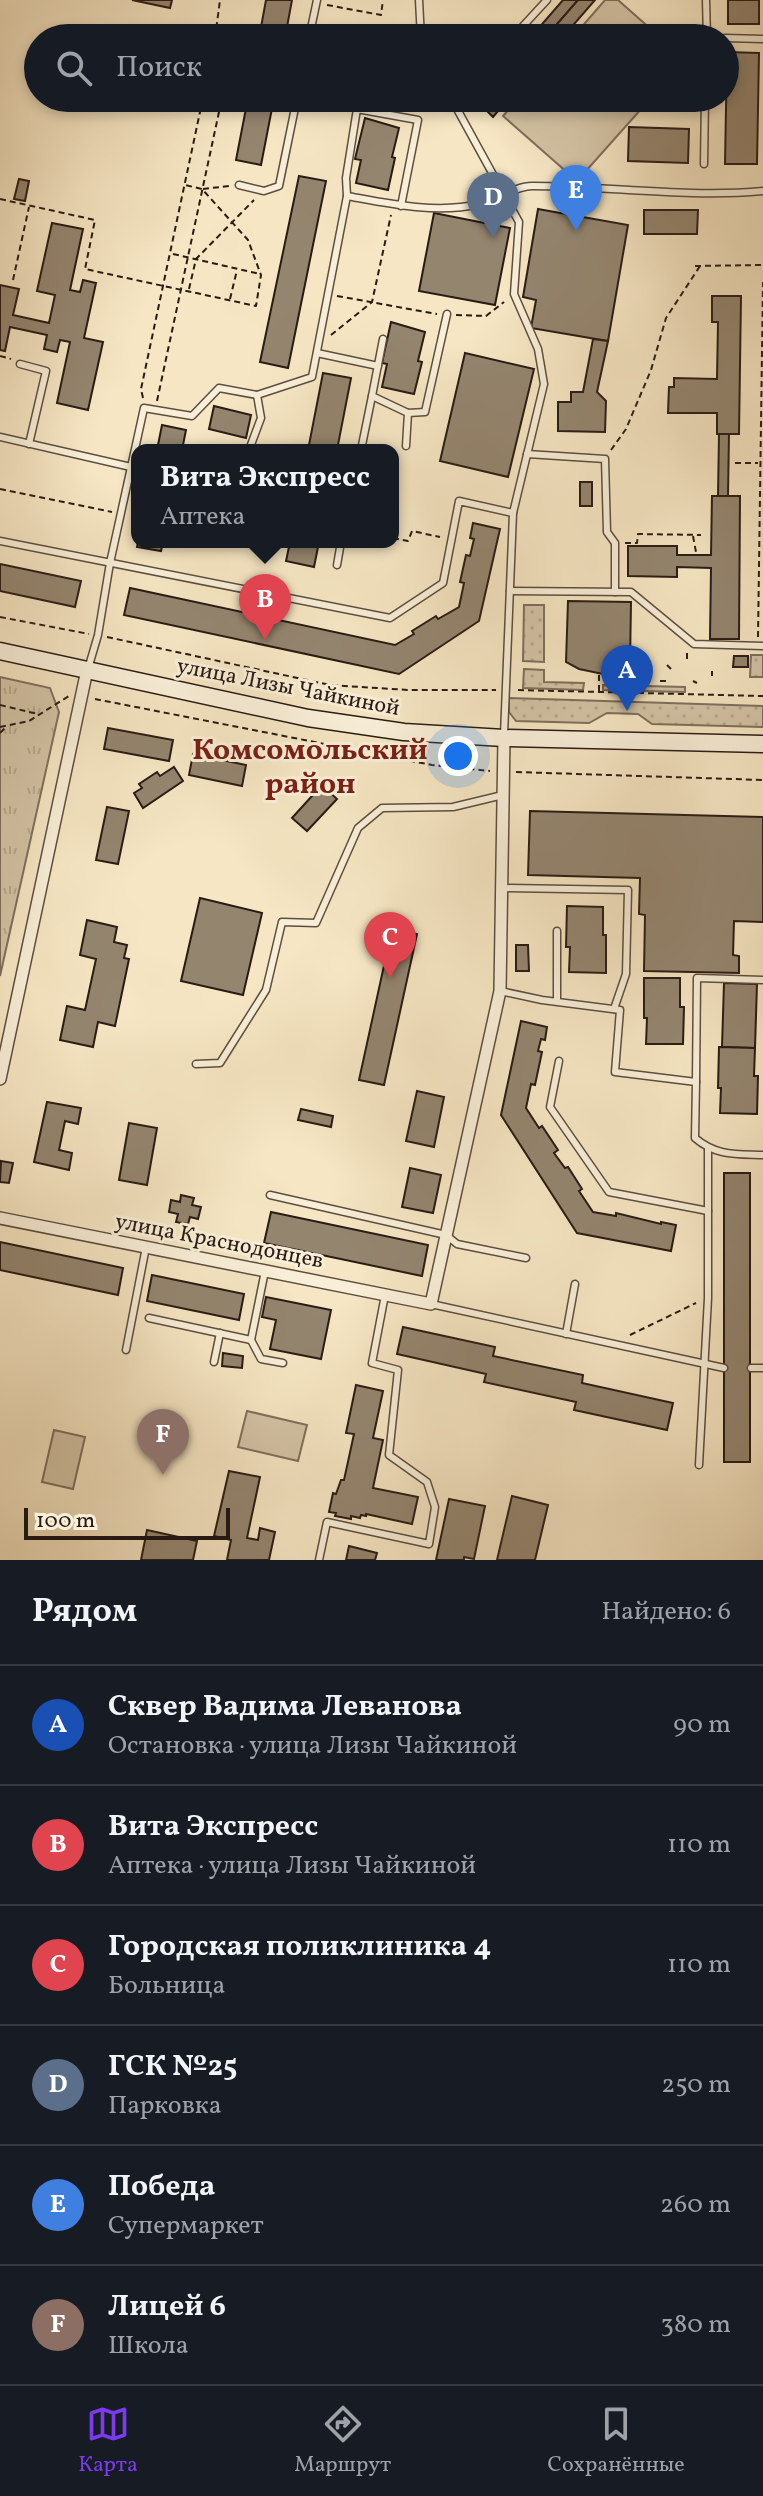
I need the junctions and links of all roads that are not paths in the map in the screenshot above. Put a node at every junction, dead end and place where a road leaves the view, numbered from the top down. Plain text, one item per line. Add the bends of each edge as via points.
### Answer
1 (419, 0) edge
2 (547, 0) edge
3 (706, 0) edge
4 (317, 2) edge
5 (312, 24) edge
6 (420, 24) edge
7 (525, 24) edge
8 (707, 24) edge
9 (739, 38) edge
10 (763, 39) edge
11 (294, 112) edge
12 (357, 112) edge
13 (374, 112) edge
14 (459, 112) edge
15 (705, 112) edge
16 (704, 164) dead end
17 (239, 185) road end
18 (763, 191) edge
19 (504, 195) junction
20 (347, 196) junction
21 (398, 206) junction
22 (447, 314) road end
23 (383, 339) dead end
24 (317, 349) junction
25 (20, 364) dead end
26 (378, 366) junction
27 (257, 395) junction
28 (372, 396) junction
29 (408, 413) junction
30 (0, 437) edge
31 (29, 444) junction
32 (136, 444) edge
33 (251, 444) edge
34 (362, 444) edge
35 (406, 446) dead end
36 (527, 454) junction
37 (131, 467) joint
38 (513, 513) junction
39 (0, 541) edge
40 (340, 548) edge
41 (110, 563) junction
42 (337, 565) dead end
43 (510, 591) junction
44 (615, 592) junction
45 (760, 646) edge
46 (0, 651) edge
47 (87, 670) junction
48 (504, 738) junction
49 (763, 744) edge
50 (503, 795) junction
51 (501, 888) junction
52 (557, 931) dead end
53 (763, 980) edge
54 (500, 991) junction
55 (557, 1001) junction
56 (614, 1009) junction
57 (559, 1061) dead end
58 (196, 1064) dead end
59 (0, 1079) edge
60 (696, 1082) junction
61 (708, 1149) junction
62 (763, 1155) edge
63 (270, 1195) dead end
64 (708, 1211) junction
65 (0, 1218) edge
66 (446, 1235) junction
67 (146, 1247) junction
68 (526, 1258) dead end
69 (265, 1271) junction
70 (575, 1284) dead end
71 (385, 1295) junction
72 (431, 1304) junction
73 (149, 1318) dead end
74 (220, 1333) junction
75 (566, 1334) junction
76 (251, 1340) junction
77 (126, 1350) dead end
78 (214, 1362) dead end
79 (283, 1363) dead end
80 (706, 1364) junction
81 (724, 1368) dead end
82 (751, 1368) dead end
83 (763, 1368) edge
84 (699, 1465) dead end
85 (319, 1560) edge

1 - 6 lane
2 - 7 lane
3 - 8 lane
4 - 5 lane
9 - 10 lane
11 - 17 lane via 279,186 264,191
12 - 20 lane
13 - 21 lane via 418,120
14 - 19 lane
15 - 16 lane
18 - 19 lane via 527,186
19 - 21 lane via 441,208
19 - 36 lane via 519,222 514,294 538,349 544,384
20 - 21 lane
20 - 24 lane
22 - 29 lane via 425,412
23 - 26 lane
24 - 26 lane
24 - 27 lane via 312,377
25 - 31 lane via 46,371
26 - 28 lane
27 - 32 lane via 219,388 192,416 144,408
27 - 33 lane via 261,418
28 - 29 lane
28 - 34 lane
29 - 35 lane
30 - 31 lane
31 - 37 lane
36 - 38 lane
36 - 44 lane via 605,459
37 - 41 lane
38 - 41 lane via 459,501 443,583 390,618
38 - 43 lane
39 - 41 lane
40 - 42 lane
41 - 47 lane
43 - 44 lane
43 - 48 lane
44 - 45 lane via 631,592 694,644
46 - 47 main road, улица Лизы Чайкиной
47 - 48 main road, улица Лизы Чайкиной via 308,718 404,732
47 - 59 street
48 - 49 main road, улица Лизы Чайкиной
48 - 50 street
50 - 51 street
50 - 58 lane via 453,807 382,808 358,828 316,923 282,922 266,990 220,1063
51 - 54 street
51 - 56 lane via 628,890 626,974
52 - 55 lane
53 - 60 lane via 697,978
54 - 55 lane
54 - 66 street
55 - 56 lane
56 - 60 lane via 620,1010 615,1072
57 - 64 lane via 550,1107 609,1192
60 - 61 lane via 695,1138
61 - 62 lane
61 - 64 lane
63 - 66 lane
64 - 80 lane
65 - 67 street, улица Краснодонцев
66 - 68 lane via 457,1244
66 - 72 street
67 - 69 street, улица Краснодонцев
67 - 77 lane
69 - 71 street, улица Краснодонцев
69 - 76 lane
70 - 75 lane
71 - 72 street, улица Краснодонцев
71 - 85 lane via 372,1363 398,1370 389,1455 427,1482 435,1507 429,1544 327,1522
72 - 75 lane
73 - 74 lane
74 - 76 lane
74 - 78 lane
75 - 80 lane
76 - 79 lane via 261,1359
80 - 81 lane
80 - 84 lane
82 - 83 lane

